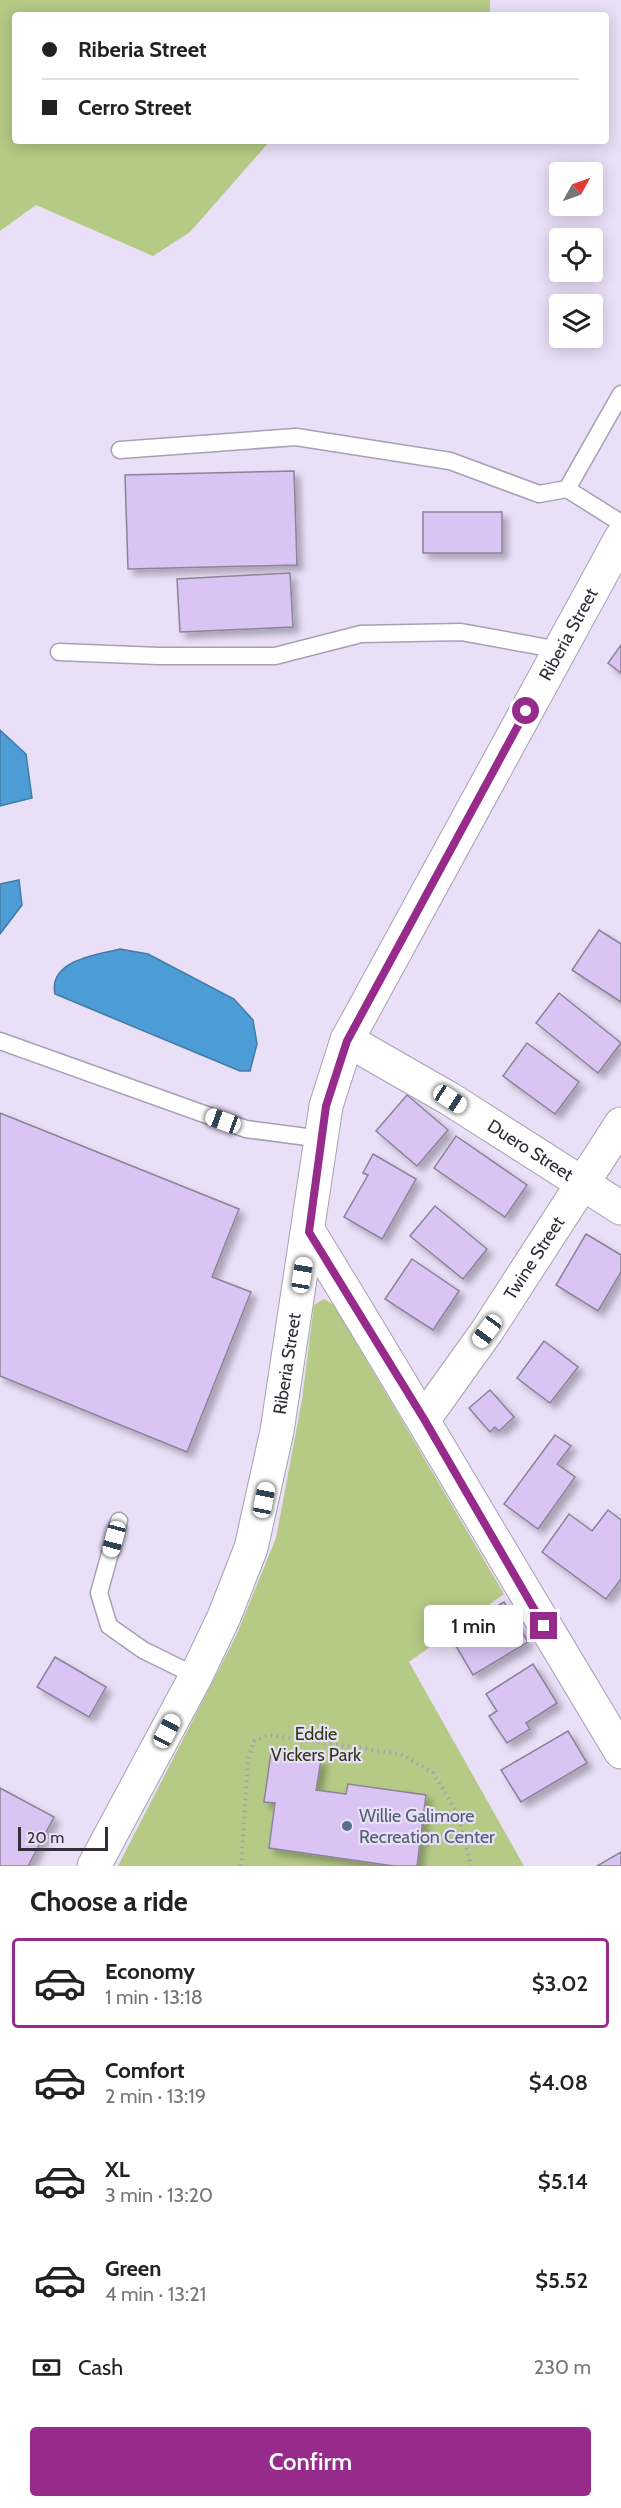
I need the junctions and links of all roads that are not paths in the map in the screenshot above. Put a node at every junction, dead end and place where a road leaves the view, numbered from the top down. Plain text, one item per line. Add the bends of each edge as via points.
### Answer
1 (621, 394) edge
2 (120, 450) dead end
3 (567, 489) junction
4 (621, 523) edge
5 (621, 538) edge
6 (560, 650) junction
7 (59, 652) dead end
8 (0, 1041) edge
9 (347, 1041) junction
10 (621, 1124) edge
11 (322, 1139) junction
12 (582, 1184) junction
13 (621, 1208) edge
14 (309, 1232) junction
15 (424, 1419) junction
16 (119, 1521) dead end
17 (196, 1676) junction
18 (619, 1744) edge
19 (94, 1866) edge

1 - 3 lane
2 - 3 lane via 296,437 450,461 538,494
3 - 4 lane
5 - 6 street, Riberia Street
6 - 7 lane via 461,632 361,634 275,656
6 - 9 street, Riberia Street
8 - 11 lane via 246,1129
9 - 11 street, Riberia Street via 331,1085
9 - 12 street, Duero Street via 450,1099
10 - 12 street, Twine Street
11 - 14 street, Riberia Street
12 - 13 street, Duero Street
12 - 15 street, Twine Street via 487,1331
14 - 15 street
14 - 17 street, Riberia Street via 259,1519 224,1617
15 - 18 street via 520,1587
16 - 17 lane via 99,1593 109,1626 143,1650
17 - 19 street, Riberia Street

